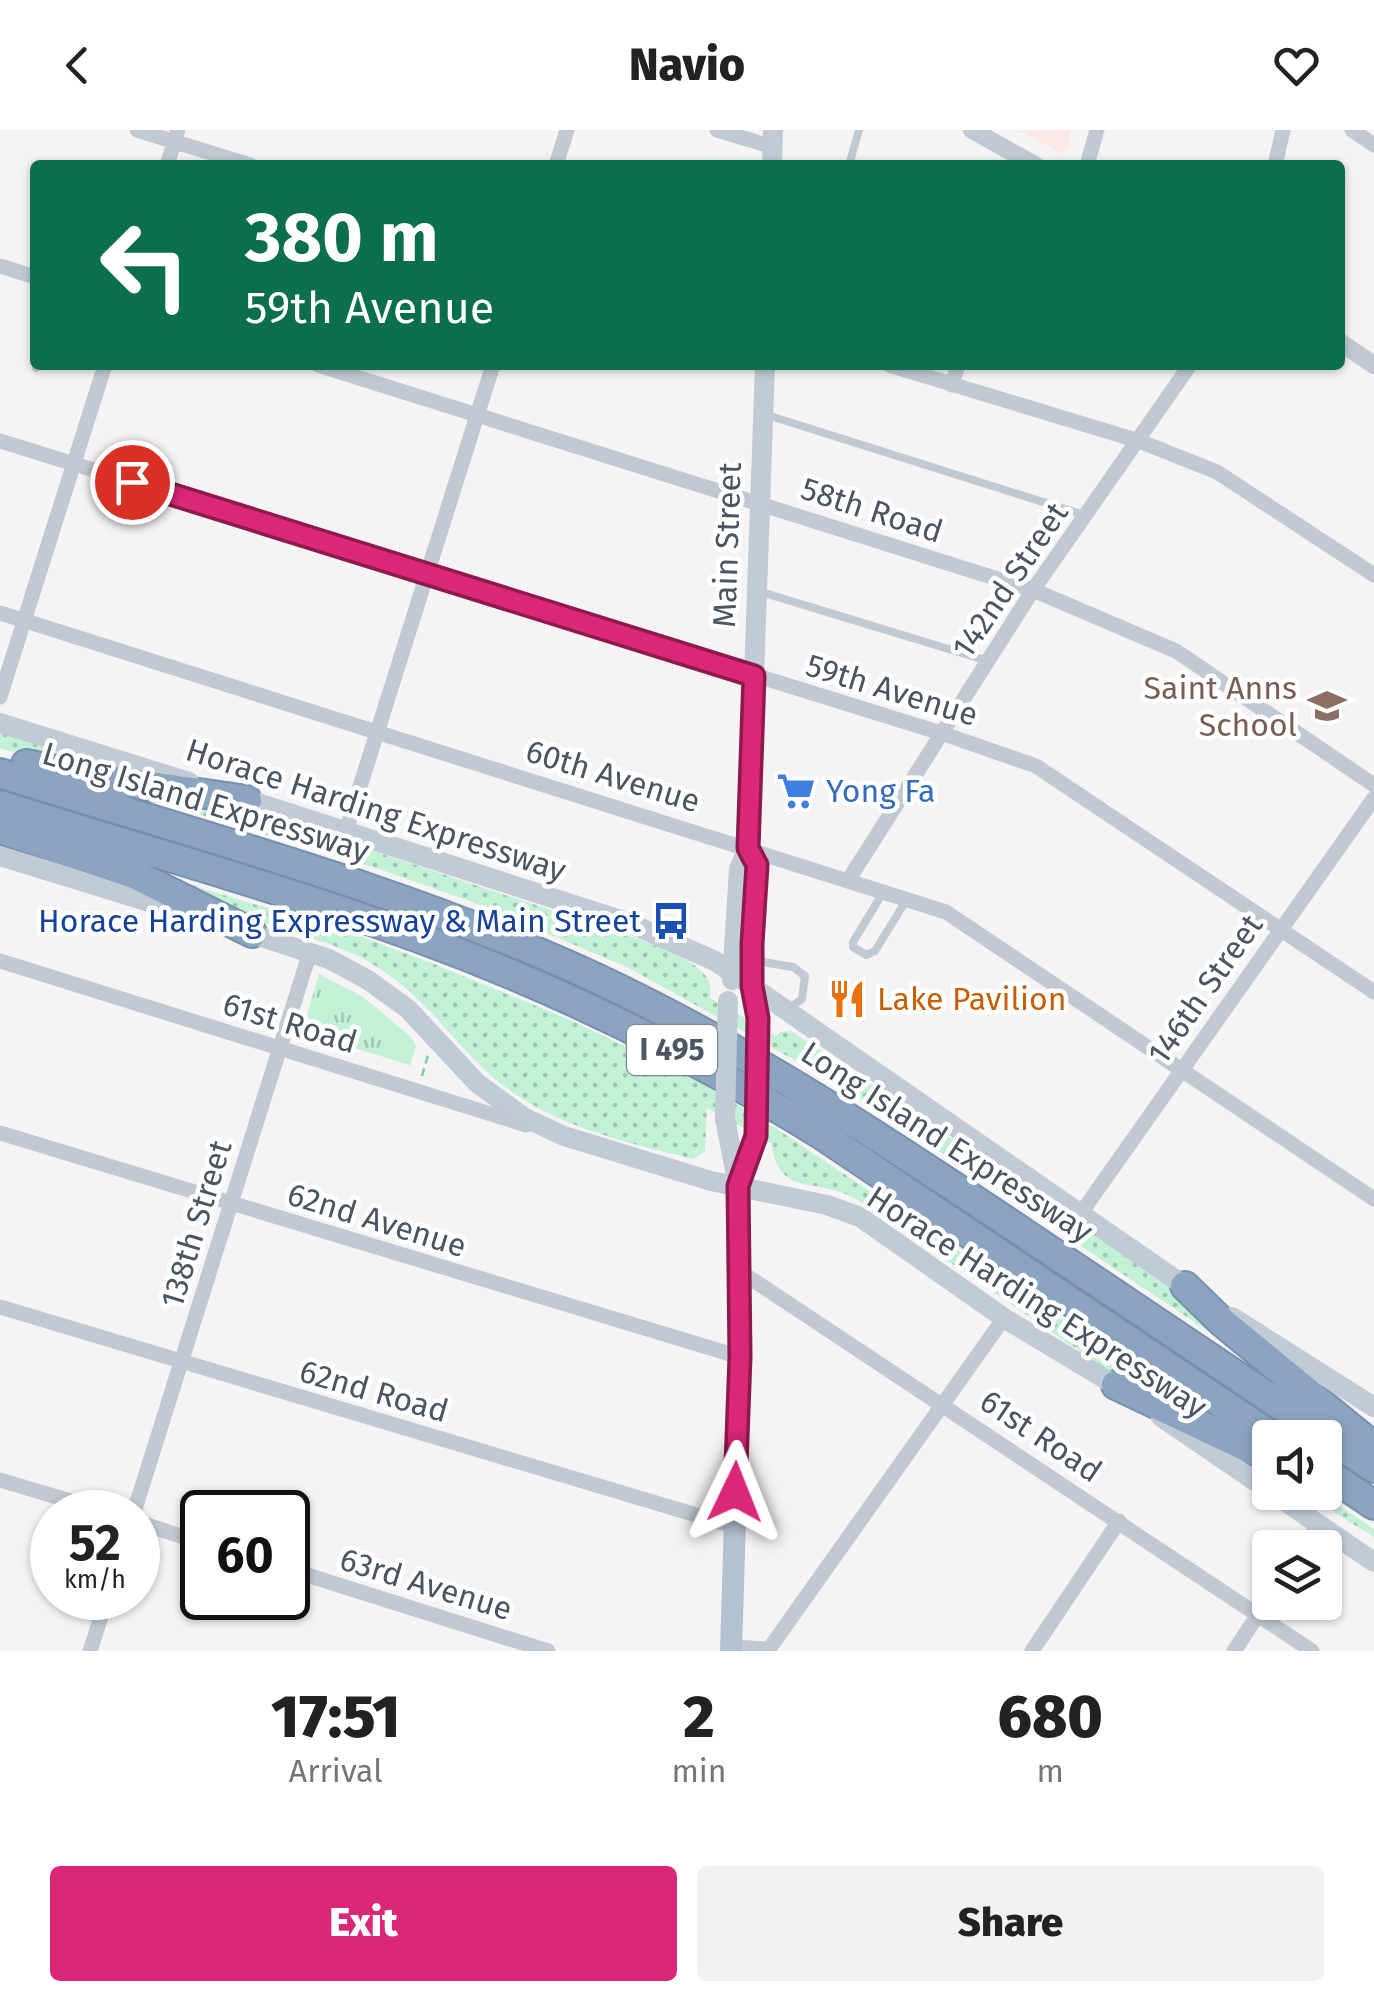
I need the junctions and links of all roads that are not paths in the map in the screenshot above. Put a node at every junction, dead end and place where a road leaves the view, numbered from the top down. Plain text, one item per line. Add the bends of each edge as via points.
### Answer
1 (137, 130) edge
2 (566, 130) edge
3 (717, 130) edge
4 (859, 130) edge
5 (972, 130) edge
6 (1096, 130) edge
7 (1283, 130) edge
8 (1352, 130) edge
9 (176, 136) edge
10 (1374, 145) edge
11 (773, 147) edge
12 (169, 160) edge
13 (237, 160) edge
14 (557, 160) edge
15 (850, 160) edge
16 (1022, 160) edge
17 (1089, 160) edge
18 (1276, 160) edge
19 (0, 266) edge
20 (30, 275) edge
21 (1345, 345) edge
22 (1374, 364) edge
23 (103, 370) edge
24 (334, 370) edge
25 (491, 370) edge
26 (765, 370) edge
27 (904, 370) edge
28 (956, 370) edge
29 (1187, 370) edge
30 (952, 385) junction
31 (764, 414) junction
32 (477, 415) junction
33 (0, 441) edge
34 (1139, 441) junction
35 (74, 464) junction
36 (761, 503) junction
37 (1086, 516) junction
38 (1374, 574) edge
39 (427, 575) junction
40 (758, 590) junction
41 (1033, 590) junction
42 (0, 614) edge
43 (24, 621) junction
44 (988, 661) junction
45 (754, 676) junction
46 (0, 698) edge
47 (0, 723) edge
48 (378, 732) junction
49 (941, 733) junction
50 (0, 756) edge
51 (0, 773) edge
52 (1374, 785) edge
53 (1374, 798) edge
54 (246, 800) junction
55 (0, 805) edge
56 (0, 829) edge
57 (346, 832) junction
58 (748, 848) junction
59 (0, 856) edge
60 (848, 879) junction
61 (884, 891) junction
62 (907, 899) junction
63 (1281, 930) junction
64 (252, 933) junction
65 (310, 952) junction
66 (753, 960) junction
67 (0, 961) edge
68 (734, 973) junction
69 (752, 986) junction
70 (1374, 992) edge
71 (786, 1009) junction
72 (280, 1048) junction
73 (1181, 1070) junction
74 (0, 1133) edge
75 (564, 1136) junction
76 (738, 1186) junction
77 (1374, 1199) edge
78 (230, 1205) junction
79 (1080, 1213) junction
80 (738, 1270) junction
81 (1185, 1286) junction
82 (0, 1306) edge
83 (1004, 1318) junction
84 (740, 1357) junction
85 (181, 1363) junction
86 (1116, 1385) junction
87 (944, 1404) junction
88 (1374, 1407) edge
89 (1252, 1423) edge
90 (1374, 1447) edge
91 (1252, 1449) edge
92 (1374, 1468) edge
93 (0, 1480) edge
94 (1342, 1483) edge
95 (33, 1490) edge
96 (141, 1490) edge
97 (1342, 1499) edge
98 (1374, 1504) edge
99 (1374, 1516) edge
100 (1119, 1521) junction
101 (734, 1526) junction
102 (1317, 1526) junction
103 (1314, 1530) edge
104 (1374, 1562) edge
105 (310, 1576) edge
106 (1252, 1611) edge
107 (100, 1620) edge
108 (1255, 1620) edge
109 (1266, 1620) edge
110 (485, 1632) junction
111 (730, 1649) edge
112 (770, 1650) edge
113 (90, 1651) edge
114 (479, 1651) edge
115 (548, 1651) edge
116 (1032, 1651) edge
117 (1234, 1651) edge
118 (1312, 1651) edge

1 - 9 street
2 - 14 street
3 - 11 street
4 - 15 lane
5 - 16 street
6 - 17 street
7 - 18 street
8 - 10 street
9 - 12 street
9 - 13 street
19 - 20 street
21 - 22 street
23 - 35 street
24 - 32 street, 58th Road
25 - 32 street
26 - 31 main road, Main Street
27 - 30 street
28 - 30 street
29 - 34 street, 142nd Street
30 - 34 street
31 - 36 main road, Main Street
31 - 37 lane
32 - 36 street, 58th Road
32 - 39 street
33 - 35 street, 59th Avenue
34 - 37 street, 142nd Street
34 - 38 street via 1216,472
35 - 39 street, 59th Avenue
35 - 43 street
36 - 40 main road, Main Street
36 - 41 street, 58th Road
37 - 41 street, 142nd Street
39 - 45 street, 59th Avenue
39 - 48 street
40 - 44 lane
40 - 45 main road, Main Street
41 - 44 street, 142nd Street
41 - 52 street, 58th Road via 1176,651
42 - 43 street, 60th Avenue
43 - 46 street
43 - 48 street, 60th Avenue
44 - 49 street, 142nd Street
45 - 49 street, 59th Avenue
45 - 58 main road, Main Street
47 - 54 main road, Horace Harding Expressway
48 - 57 street
48 - 58 street, 60th Avenue
49 - 60 street, 142nd Street
49 - 63 street, 59th Avenue via 1036,766
50 - 54 highway via 81,776
51 - 92 highway, Long Island Expressway / I 495 via 452,919 690,1024 872,1132
53 - 63 street, 146th Street
54 - 57 main road, Horace Harding Expressway
55 - 89 highway, Long Island Expressway / I 495 via 416,937 608,1016 820,1133
56 - 64 highway via 134,874
57 - 68 main road, Horace Harding Expressway via 627,922
58 - 60 street, 60th Avenue
58 - 66 main road, Main Street via 757,865
58 - 68 main road, Main Street via 738,869
59 - 64 main road, Horace Harding Expressway
60 - 61 street, 60th Avenue
61 - 62 street, 60th Avenue
61 - 62 lane via 853,942 864,954 875,951
62 - 73 street, 60th Avenue via 946,912
63 - 70 street, 59th Avenue
63 - 73 street, 146th Street
64 - 65 main road, Horace Harding Expressway
65 - 72 street, 138th Street
65 - 75 main road, Horace Harding Expressway via 389,994 491,1095
66 - 69 main road, Main Street
66 - 71 lane via 794,967 805,976 802,999
67 - 72 street, 61st Road
68 - 69 main road, Horace Harding Expressway
68 - 76 main road, Main Street, bridge via 725,1119
69 - 71 main road, Horace Harding Expressway
69 - 76 main road, Main Street, bridge via 758,1018 756,1136
71 - 79 main road, Horace Harding Expressway
72 - 75 street, 61st Road
72 - 78 street, 138th Street
73 - 77 street, 60th Avenue
73 - 79 street, 146th Street
74 - 78 street, 62nd Avenue
75 - 76 main road, Horace Harding Expressway
76 - 80 main road, Main Street
76 - 83 main road, Horace Harding Expressway via 860,1217
78 - 84 street, 62nd Avenue
78 - 85 street, 138th Street
79 - 81 main road, Horace Harding Expressway
80 - 84 main road, Main Street
80 - 87 street, 61st Road
81 - 88 main road, Horace Harding Expressway
81 - 90 highway
82 - 85 street, 62nd Road
83 - 86 main road, Horace Harding Expressway
83 - 87 street
84 - 101 main road, Main Street
85 - 96 street, 138th Street
85 - 101 street, 62nd Road
86 - 91 highway
86 - 102 main road, Horace Harding Expressway
87 - 100 street, 61st Road
87 - 112 street
93 - 95 street
94 - 98 highway
97 - 99 highway
100 - 106 street, 61st Road
100 - 116 street
101 - 111 main road, Main Street
102 - 103 street
102 - 104 main road, Horace Harding Expressway
105 - 110 street, 63rd Avenue
107 - 113 street
108 - 117 street
109 - 118 street, 61st Road
110 - 114 street
110 - 115 street, 63rd Avenue
111 - 112 street

